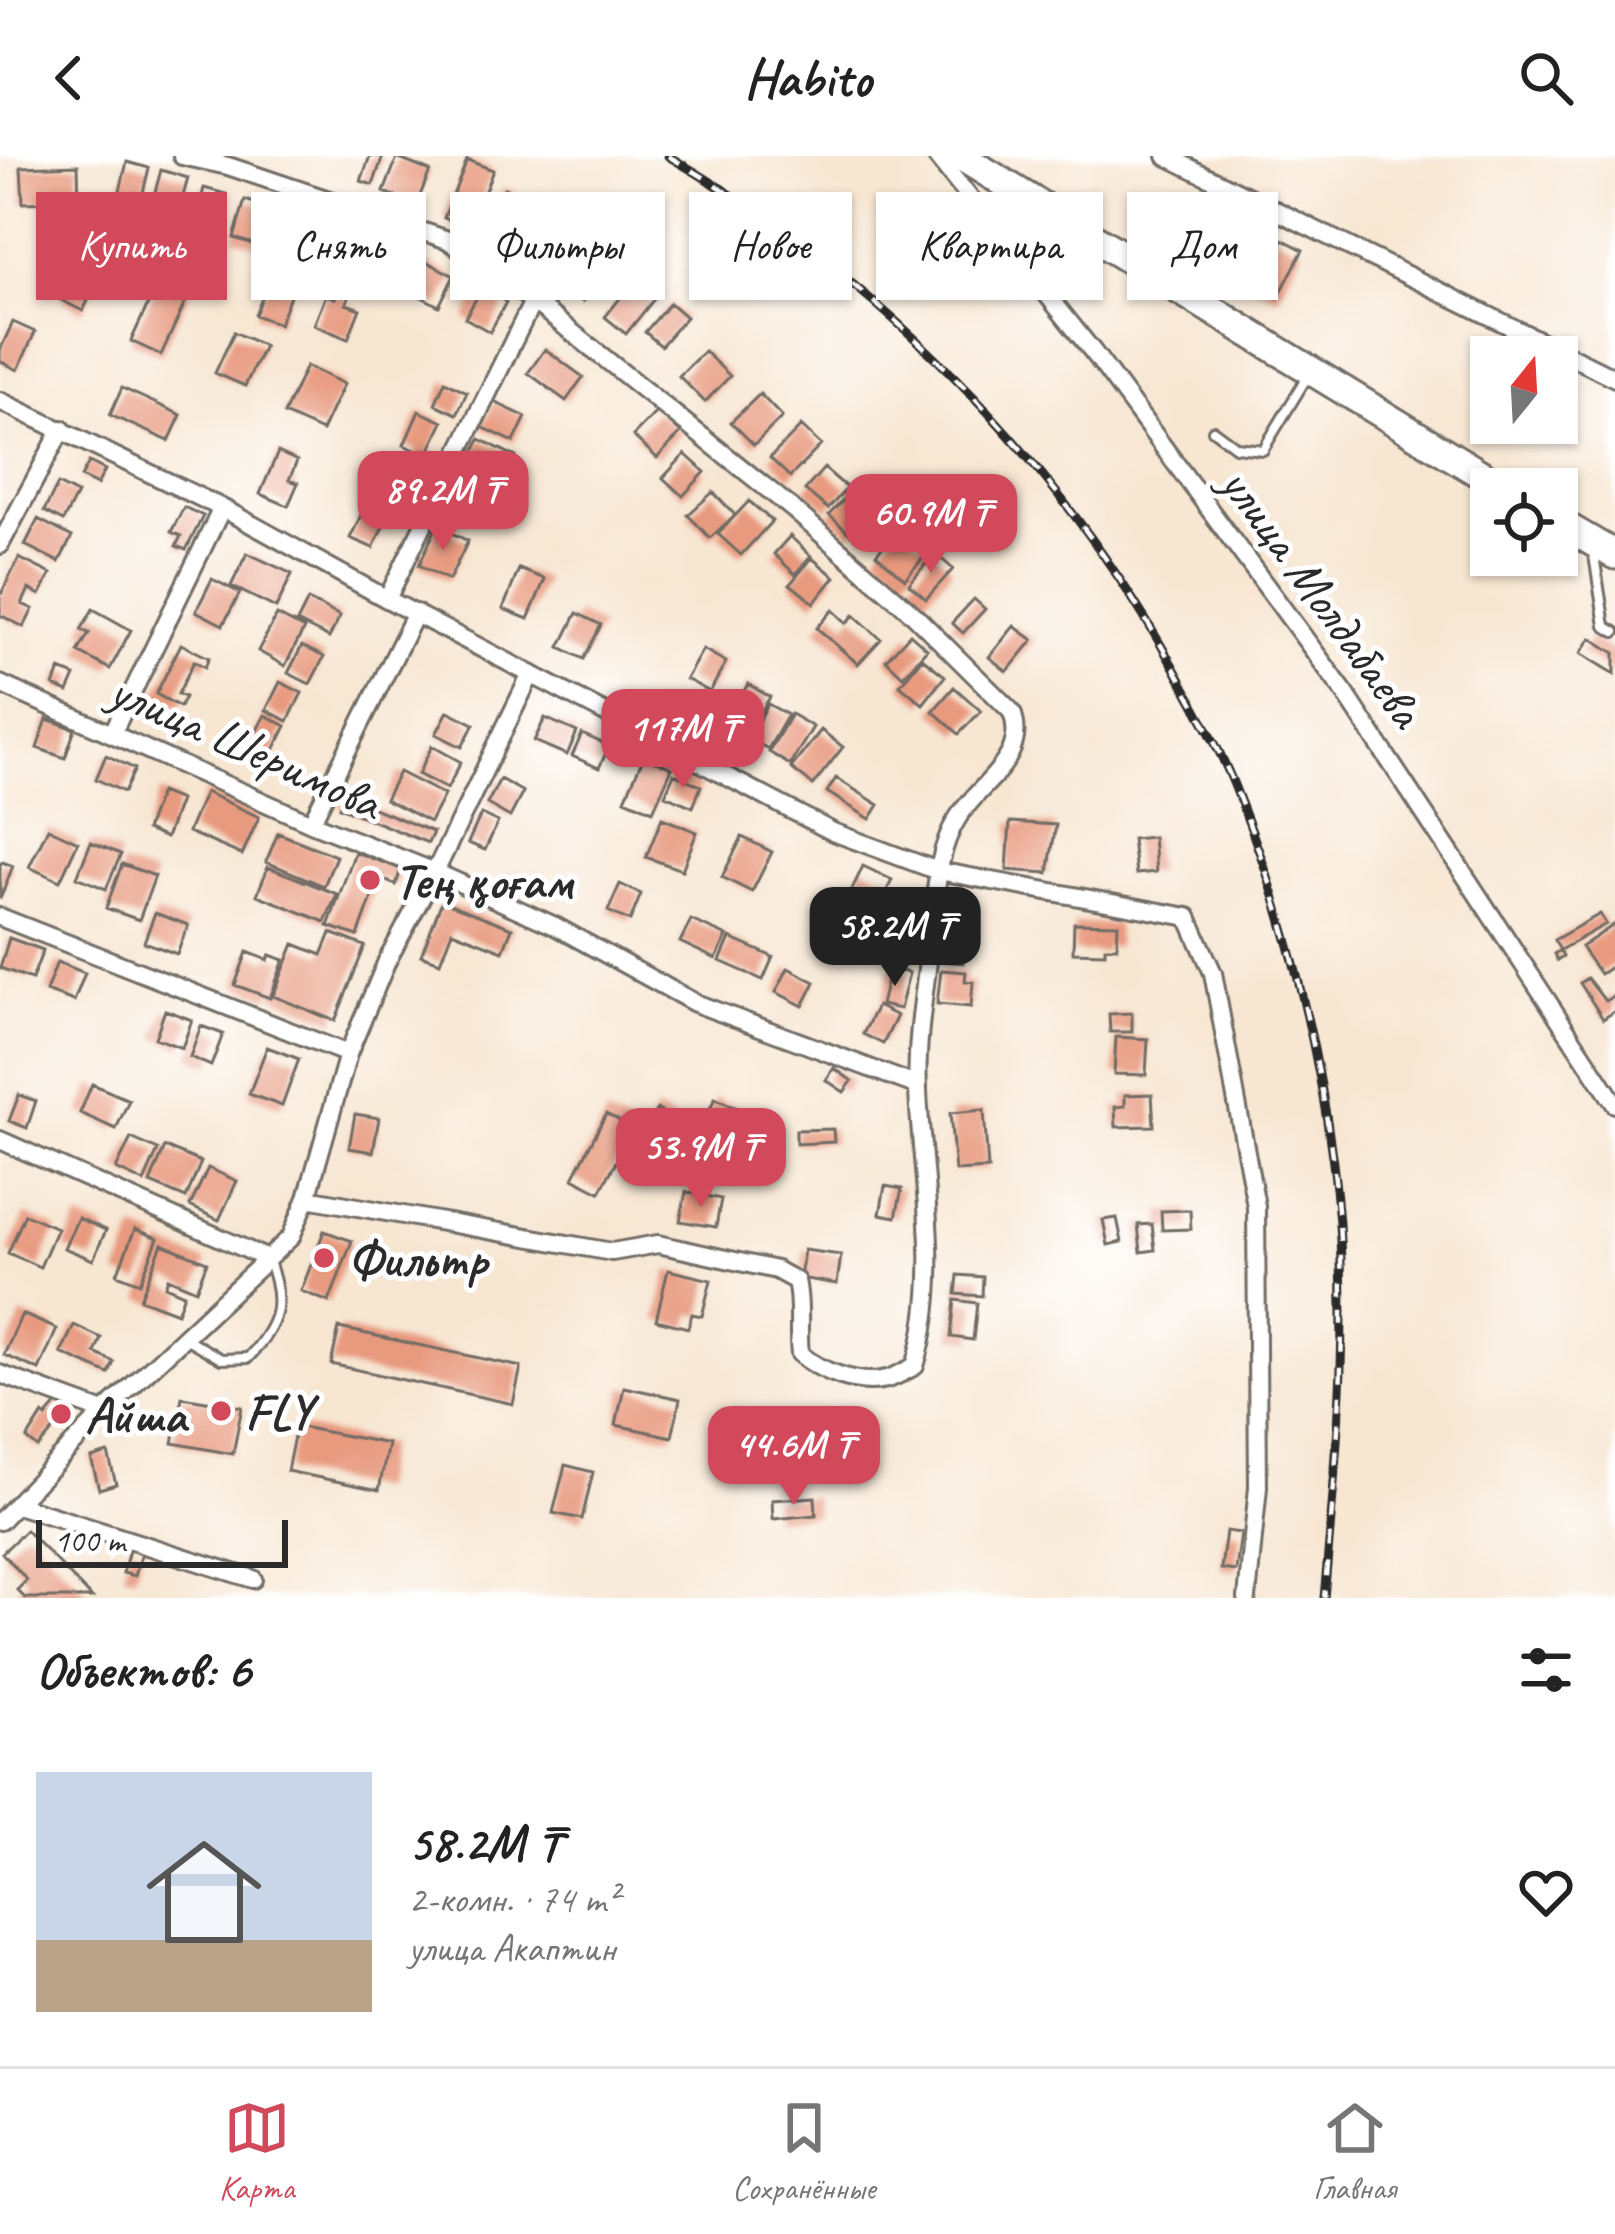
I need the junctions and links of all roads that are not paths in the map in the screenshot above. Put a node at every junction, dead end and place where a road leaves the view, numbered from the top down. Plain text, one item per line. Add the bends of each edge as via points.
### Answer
1 (182, 156) edge
2 (936, 156) edge
3 (961, 156) edge
4 (1166, 156) edge
5 (533, 301) junction
6 (1311, 370) junction
7 (1615, 378) edge
8 (0, 401) edge
9 (62, 429) junction
10 (1213, 430) dead end
11 (1471, 468) edge
12 (222, 508) junction
13 (1578, 533) edge
14 (0, 545) edge
15 (1604, 548) edge
16 (387, 599) junction
17 (416, 614) junction
18 (1615, 632) edge
19 (531, 674) junction
20 (0, 684) edge
21 (113, 732) junction
22 (311, 824) junction
23 (938, 871) junction
24 (435, 872) junction
25 (0, 916) edge
26 (348, 1054) junction
27 (917, 1086) junction
28 (1615, 1104) edge
29 (0, 1140) edge
30 (307, 1198) junction
31 (268, 1259) junction
32 (185, 1338) junction
33 (0, 1374) edge
34 (104, 1412) junction
35 (17, 1505) junction
36 (0, 1521) edge
37 (254, 1580) dead end
38 (1247, 1598) edge

1 - 5 street via 448,240
2 - 28 street, улица Молдабаева via 1094,353 1345,693
3 - 6 main road
4 - 7 street
5 - 16 street
5 - 23 street via 794,510 1012,712 1019,733 1012,751 956,820
6 - 10 lane via 1263,450 1236,447
6 - 11 main road
8 - 9 street
9 - 12 street
9 - 14 street
12 - 16 street
12 - 21 street
13 - 15 main road
15 - 18 lane via 1605,626
16 - 17 street
17 - 19 street
17 - 22 street
19 - 23 street via 833,832
19 - 24 street
20 - 21 street, улица Шеримова
21 - 22 street, улица Шеримова
22 - 24 street, улица Шеримова
23 - 27 street
23 - 38 street via 1188,917 1213,973 1256,1206 1258,1487
24 - 26 street
24 - 27 street, улица Шеримова via 695,1003
25 - 26 street
26 - 30 street
27 - 30 street via 926,1332 915,1366 886,1380 845,1377 800,1354 796,1281 776,1270 658,1244 612,1252
29 - 31 street
30 - 31 street via 291,1237
31 - 32 street
31 - 32 lane via 278,1312 248,1358 221,1359
32 - 34 street
33 - 34 street
34 - 35 street
35 - 36 street
35 - 37 street

